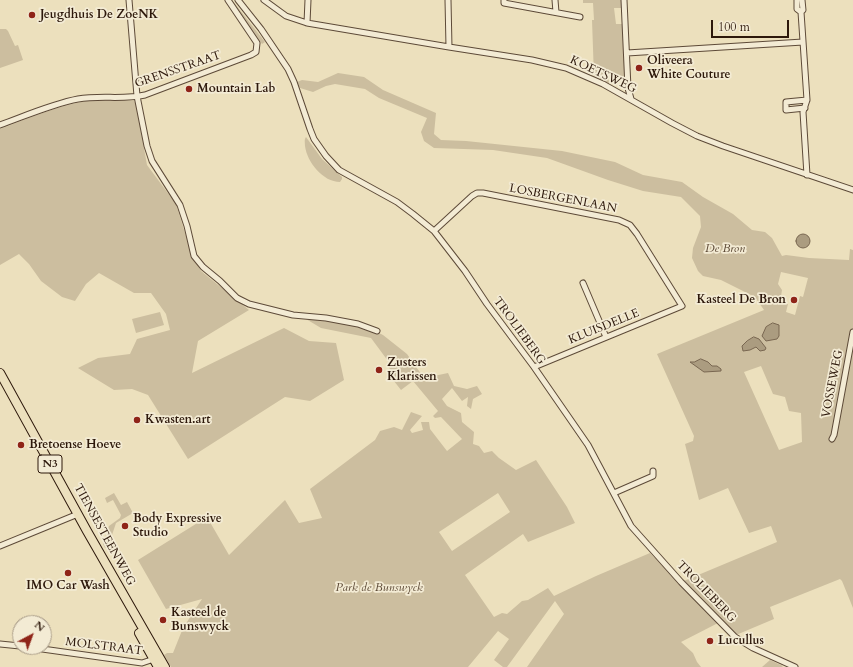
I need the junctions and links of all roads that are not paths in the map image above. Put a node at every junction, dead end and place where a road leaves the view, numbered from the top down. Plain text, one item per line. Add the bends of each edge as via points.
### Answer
1 (129, 0) edge
2 (228, 0) edge
3 (238, 0) edge
4 (264, 0) edge
5 (308, 0) edge
6 (448, 0) edge
7 (555, 0) edge
8 (624, 0) edge
9 (797, 0) edge
10 (802, 0) edge
11 (504, 2) edge
12 (556, 12) junction
13 (801, 12) junction
14 (580, 17) dead end
15 (307, 23) junction
16 (803, 42) junction
17 (449, 47) junction
18 (627, 53) junction
19 (138, 96) junction
20 (631, 99) junction
21 (807, 100) junction
22 (805, 108) junction
23 (0, 125) edge
24 (807, 175) junction
25 (853, 190) edge
26 (434, 231) junction
27 (583, 283) dead end
28 (682, 306) joint
29 (377, 331) dead end
30 (853, 332) edge
31 (606, 337) junction
32 (534, 367) junction
33 (1, 378) edge
34 (832, 439) dead end
35 (653, 471) dead end
36 (614, 493) junction
37 (78, 514) junction
38 (0, 546) edge
39 (128, 605) junction
40 (0, 644) edge
41 (12, 645) edge
42 (52, 650) edge
43 (156, 663) edge
44 (165, 667) edge
45 (795, 667) edge

1 - 19 street
2 - 19 street, GRENSSTRAAT via 258,43 256,52
3 - 26 street, TROLIEBERG via 288,69 314,139 326,156 340,170 397,202
4 - 15 street, KOETSWEG via 286,16
5 - 15 street
6 - 17 street
7 - 12 street
8 - 18 street
9 - 13 street via 797,9
10 - 13 street
11 - 12 street
12 - 14 street
13 - 16 street
15 - 17 street, KOETSWEG
16 - 18 street
16 - 21 street
17 - 20 street, KOETSWEG via 566,68
18 - 20 street via 628,88
19 - 23 street, GRENSSTRAAT via 78,99
19 - 29 street via 152,161 180,205 194,256 203,268 237,298 248,304 293,315 358,324
20 - 24 street, KOETSWEG via 698,136
21 - 22 street
21 - 22 street via 786,102 786,110
22 - 24 street via 803,112
24 - 25 street, KOETSWEG
26 - 28 street, LOSBERGENLAAN via 472,196 483,193 619,220 630,225 637,234
26 - 32 street, TROLIEBERG
27 - 31 street
28 - 31 street, KLUISDELLE
30 - 34 street, VOSSEWEG
31 - 32 street, KLUISDELLE
32 - 36 street, TROLIEBERG via 588,445
33 - 37 main road, TIENSESTEENWEG / N3
35 - 36 street via 653,476
36 - 45 street, TROLIEBERG via 631,526 729,632 753,648
37 - 38 street
37 - 39 main road, TIENSESTEENWEG / N3
39 - 43 main road, TIENSESTEENWEG / N3 via 137,629
39 - 44 main road, TIENSESTEENWEG / N3
40 - 41 street
42 - 43 street, MOLSTRAAT

